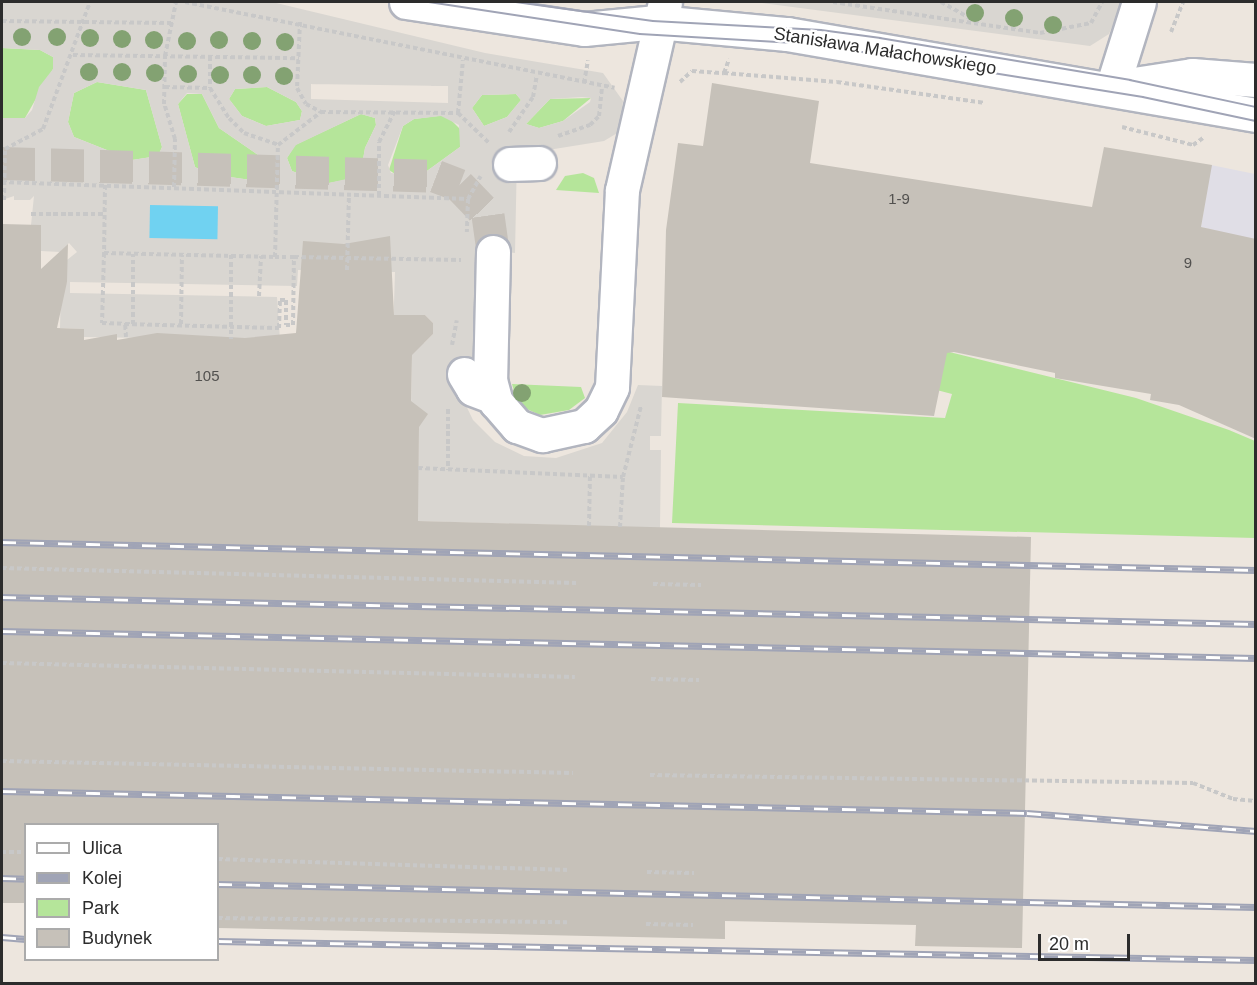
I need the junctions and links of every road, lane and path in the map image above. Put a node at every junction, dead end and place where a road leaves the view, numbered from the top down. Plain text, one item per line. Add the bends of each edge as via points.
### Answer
1 (90, 2) edge
2 (176, 2) edge
3 (185, 2) edge
4 (406, 2) edge
5 (627, 2) edge
6 (833, 2) edge
7 (941, 2) edge
8 (1102, 2) edge
9 (1139, 2) edge
10 (1183, 2) edge
11 (661, 12) edge
12 (718, 14) edge
13 (2, 21) edge
14 (84, 22) junction
15 (300, 22) junction
16 (171, 24) junction
17 (981, 24) junction
18 (1171, 32) dead end
19 (73, 55) junction
20 (165, 56) junction
21 (210, 57) junction
22 (299, 58) junction
23 (463, 60) junction
24 (586, 70) dead end
25 (1256, 80) edge
26 (584, 83) junction
27 (602, 86) junction
28 (165, 87) junction
29 (210, 88) junction
30 (1112, 88) junction
31 (618, 89) dead end
32 (675, 89) dead end
33 (997, 105) dead end
34 (395, 110) junction
35 (321, 112) junction
36 (458, 113) junction
37 (1256, 115) edge
38 (1110, 124) dead end
39 (278, 145) junction
40 (1193, 145) dead end
41 (3, 148) edge
42 (3, 182) edge
43 (105, 185) junction
44 (174, 187) junction
45 (276, 193) junction
46 (349, 195) junction
47 (379, 196) junction
48 (4, 200) dead end
49 (31, 214) dead end
50 (105, 214) junction
51 (473, 251) junction
52 (104, 253) junction
53 (133, 254) junction
54 (182, 255) junction
55 (231, 255) junction
56 (261, 256) junction
57 (275, 257) junction
58 (294, 257) junction
59 (347, 258) junction
60 (347, 270) dead end
61 (466, 272) dead end
62 (259, 296) dead end
63 (458, 316) dead end
64 (125, 324) junction
65 (133, 324) junction
66 (181, 324) junction
67 (231, 326) junction
68 (126, 337) dead end
69 (231, 339) dead end
70 (458, 362) joint
71 (494, 397) junction
72 (448, 404) dead end
73 (448, 470) dead end
74 (590, 476) dead end
75 (623, 477) dead end
76 (589, 526) dead end
77 (620, 527) dead end
78 (2, 568) edge
79 (578, 583) dead end
80 (653, 585) dead end
81 (701, 585) dead end
82 (2, 663) edge
83 (575, 677) dead end
84 (651, 679) dead end
85 (699, 680) dead end
86 (2, 761) edge
87 (573, 773) dead end
88 (650, 775) dead end
89 (1256, 801) edge
90 (2, 852) edge
91 (24, 852) edge
92 (219, 859) edge
93 (570, 870) dead end
94 (647, 872) dead end
95 (694, 873) dead end
96 (219, 918) edge
97 (568, 922) dead end
98 (646, 924) dead end
99 (693, 925) dead end

1 - 14 path
2 - 16 path
3 - 15 path
4 - 11 street, Stanisława Małachowskiego via 584,29
5 - 11 street
6 - 17 path
7 - 17 path
8 - 17 path via 1091,23 1040,33
9 - 30 street
10 - 18 path
11 - 12 street, Stanisława Małachowskiego
11 - 71 street via 638,132 622,190 615,372 608,400 584,426 560,435 542,435 511,421
12 - 30 street, Stanisława Małachowskiego
13 - 14 path
14 - 16 path
14 - 19 path
15 - 22 path
15 - 23 path
16 - 20 path
19 - 20 path
19 - 41 path via 43,129
20 - 21 path
20 - 28 path
21 - 22 path
21 - 29 path
22 - 35 path via 297,88 306,104
23 - 26 path
23 - 36 path
24 - 26 path
25 - 30 street, Stanisława Małachowskiego via 1192,75
26 - 27 path
27 - 31 path
27 - 36 path via 599,116 590,125 525,153
28 - 29 path
28 - 44 path via 164,104 175,139
29 - 39 path via 244,134
30 - 37 street, Stanisława Małachowskiego
32 - 33 path via 692,71 837,82
34 - 35 path
34 - 36 path
34 - 47 path via 379,142
35 - 39 path
38 - 40 path
39 - 45 path
41 - 42 path
42 - 43 path
42 - 48 path
43 - 44 path
43 - 50 path
44 - 45 path
45 - 46 path
45 - 57 path
46 - 47 path
46 - 59 path
47 - 51 path via 468,199
49 - 50 path
50 - 52 path
51 - 59 path
51 - 61 path
51 - 71 street
52 - 53 path
52 - 64 path via 102,323
53 - 54 path
53 - 65 path
54 - 55 path
54 - 66 path
55 - 56 path
55 - 67 path
56 - 57 path
56 - 62 path
57 - 58 path
58 - 59 path
58 - 67 path via 293,325 286,325 286,300 280,300 279,328
59 - 60 path
63 - 70 path
64 - 65 path
64 - 68 path
65 - 66 path
66 - 67 path
67 - 69 path
70 - 71 street via 473,389
72 - 73 path
74 - 76 path
75 - 77 path
78 - 79 path
80 - 81 path
82 - 83 path
84 - 85 path
86 - 87 path
88 - 89 path via 1193,783 1233,799
90 - 91 path
92 - 93 path
94 - 95 path
96 - 97 path
98 - 99 path

